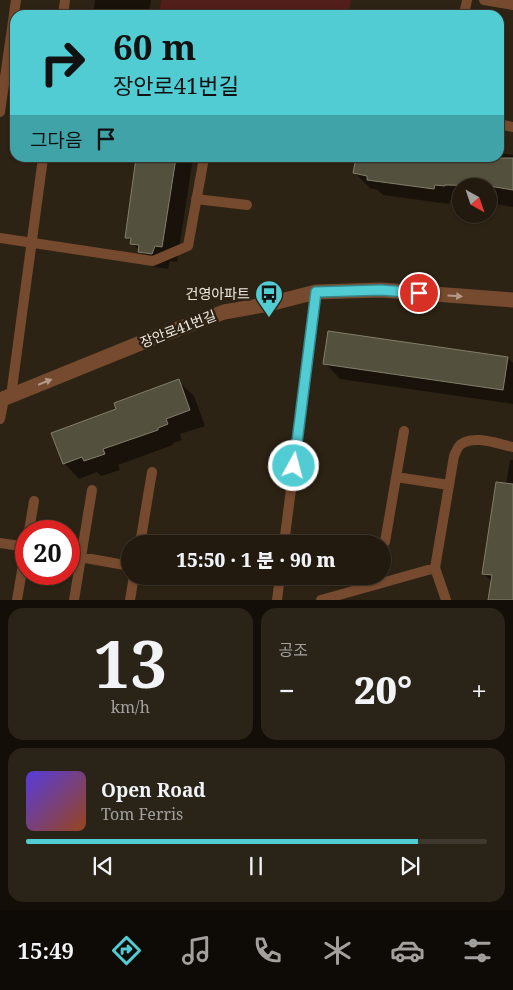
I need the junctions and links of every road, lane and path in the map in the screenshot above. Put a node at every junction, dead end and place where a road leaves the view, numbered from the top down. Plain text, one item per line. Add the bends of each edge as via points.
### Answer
1 (484, 0) edge
2 (513, 5) edge
3 (10, 42) edge
4 (0, 112) edge
5 (42, 162) edge
6 (203, 162) edge
7 (196, 199) junction
8 (247, 206) dead end
9 (0, 238) edge
10 (30, 242) junction
11 (316, 292) junction
12 (513, 300) edge
13 (5, 398) edge
14 (0, 419) edge
15 (404, 432) dead end
16 (513, 448) edge
17 (152, 472) dead end
18 (396, 477) junction
19 (449, 485) junction
20 (92, 490) dead end
21 (34, 501) dead end
22 (31, 520) edge
23 (142, 535) edge
24 (285, 535) edge
25 (386, 535) edge
26 (0, 543) edge
27 (15, 545) edge
28 (81, 557) junction
29 (121, 564) edge
30 (435, 568) junction
31 (20, 585) edge
32 (132, 585) edge
33 (279, 585) edge
34 (17, 600) edge
35 (74, 600) edge
36 (130, 600) edge
37 (277, 600) edge
38 (321, 600) edge
39 (446, 600) edge

1 - 2 lane
3 - 4 lane
5 - 10 lane
6 - 7 lane
7 - 8 lane
7 - 10 lane via 188,246 153,261
9 - 10 lane
10 - 13 lane
11 -> 12 street, 장안로41번길 via 381,290
13 -> 11 street, 장안로41번길 via 224,312
11 - 24 lane
13 - 14 lane
15 - 18 lane
16 - 19 lane via 480,441 469,441 459,446
17 - 23 lane
18 - 19 lane
18 - 25 lane
19 - 30 lane
20 - 28 lane
21 - 22 lane
26 - 27 lane
28 - 29 lane
28 - 35 lane
30 - 38 lane
30 - 39 lane
31 - 34 lane
32 - 36 lane
33 - 37 lane

